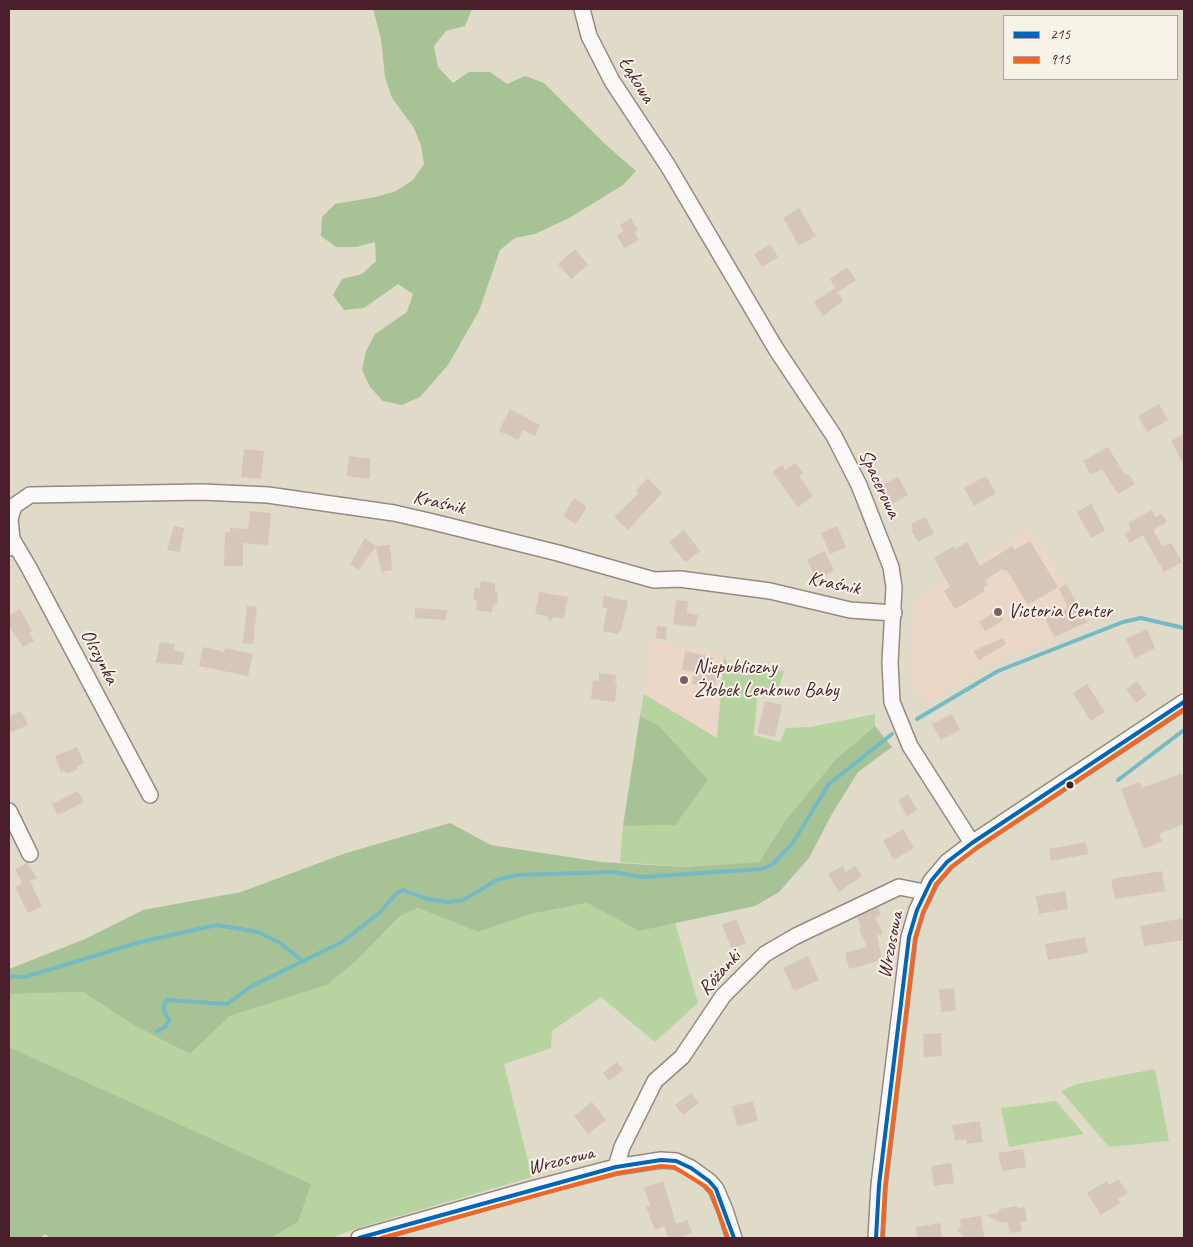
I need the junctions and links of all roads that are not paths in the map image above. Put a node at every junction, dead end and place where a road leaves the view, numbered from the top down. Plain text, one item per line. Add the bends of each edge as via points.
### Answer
1 (582, 9) edge
2 (668, 166) joint
3 (10, 543) edge
4 (894, 613) junction
5 (1184, 702) edge
6 (150, 795) dead end
7 (9, 811) edge
8 (972, 843) junction
9 (30, 854) dead end
10 (924, 892) junction
11 (616, 1167) junction
12 (359, 1238) edge
13 (734, 1238) edge
14 (876, 1238) edge

1 - 2 street, Łąkowa via 599,58
2 - 4 street, Spacerowa via 776,349 834,436 859,485 891,567
3 - 4 street, Kraśnik via 10,519 14,506 30,495 202,492 268,495 394,513 558,552 654,580 680,579 770,591 850,610
3 - 6 street, Olszynka via 28,566
4 - 8 street, Spacerowa via 890,685 901,727 922,768
5 - 8 street, Wrzosowa
7 - 9 street
8 - 10 street, Wrzosowa via 940,870
10 - 11 street, Różanki via 900,887 765,954 722,996 682,1057 655,1081 622,1147
10 - 14 street, Wrzosowa via 909,937 880,1175
11 - 12 street, Wrzosowa
11 - 13 street, Wrzosowa via 661,1160 676,1161 691,1168 716,1189

